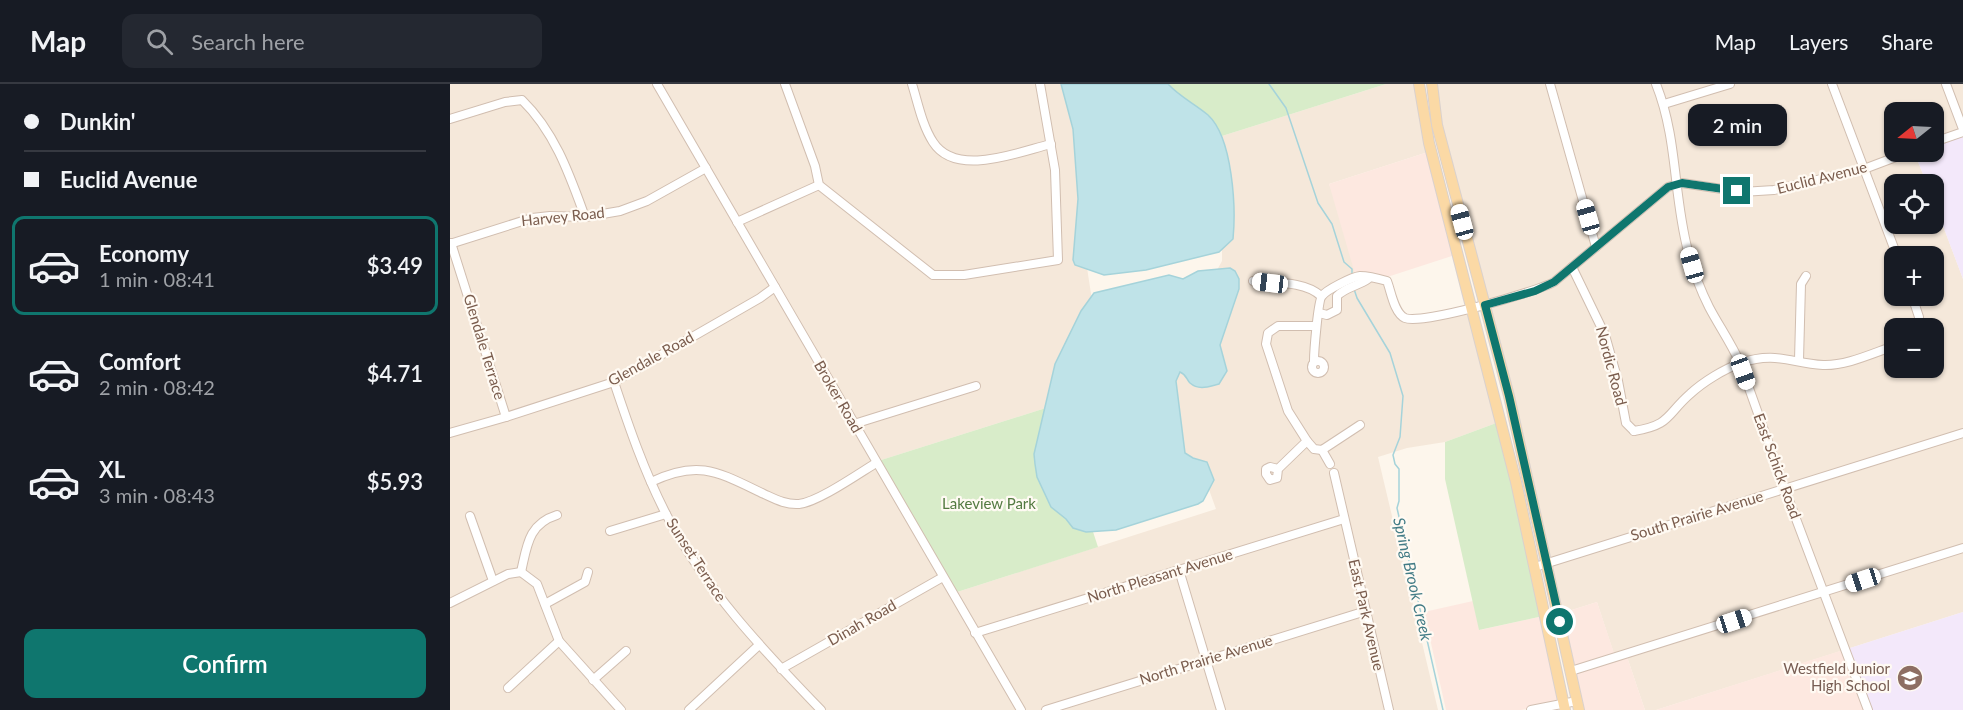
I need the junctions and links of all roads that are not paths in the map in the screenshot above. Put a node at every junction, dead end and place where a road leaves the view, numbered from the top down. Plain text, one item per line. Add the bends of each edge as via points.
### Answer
1 (657, 84) edge
2 (785, 84) edge
3 (912, 84) edge
4 (1040, 84) edge
5 (1419, 84) edge
6 (1432, 84) edge
7 (1550, 84) edge
8 (1656, 84) edge
9 (1730, 84) edge
10 (1832, 84) edge
11 (1946, 84) edge
12 (1664, 104) junction
13 (450, 119) edge
14 (1963, 130) edge
15 (1944, 138) edge
16 (1051, 144) junction
17 (1884, 161) edge
18 (706, 168) junction
19 (1864, 169) junction
20 (819, 184) junction
21 (1677, 184) junction
22 (585, 217) junction
23 (736, 222) junction
24 (451, 243) edge
25 (1893, 246) edge
26 (1596, 247) junction
27 (1572, 267) junction
28 (1806, 276) dead end
29 (1253, 281) dead end
30 (1353, 283) junction
31 (775, 287) junction
32 (1322, 296) junction
33 (1485, 305) junction
34 (1471, 308) junction
35 (1319, 313) junction
36 (1316, 326) junction
37 (1884, 349) edge
38 (1799, 360) junction
39 (1314, 361) dead end
40 (1740, 363) junction
41 (614, 382) junction
42 (976, 386) dead end
43 (506, 417) junction
44 (854, 424) junction
45 (1360, 425) dead end
46 (450, 433) edge
47 (1963, 433) edge
48 (1307, 441) junction
49 (1322, 450) junction
50 (876, 463) junction
51 (1330, 464) dead end
52 (1278, 469) dead end
53 (1334, 473) dead end
54 (651, 482) junction
55 (1785, 489) junction
56 (666, 514) junction
57 (557, 515) dead end
58 (470, 516) dead end
59 (1344, 519) junction
60 (610, 531) dead end
61 (1963, 548) edge
62 (1546, 564) junction
63 (1535, 567) junction
64 (1179, 570) junction
65 (521, 572) junction
66 (588, 572) dead end
67 (943, 577) junction
68 (494, 581) junction
69 (1823, 592) junction
70 (450, 603) edge
71 (545, 604) junction
72 (1365, 611) junction
73 (975, 633) junction
74 (559, 641) junction
75 (759, 645) junction
76 (626, 651) dead end
77 (1206, 660) junction
78 (781, 669) junction
79 (1571, 671) junction
80 (593, 680) junction
81 (508, 688) dead end
82 (1578, 705) edge
83 (1564, 707) edge
84 (621, 710) edge
85 (689, 710) edge
86 (821, 710) edge
87 (1020, 710) edge
88 (1046, 710) edge
89 (1221, 710) edge
90 (1389, 710) edge
91 (1531, 710) edge
92 (1868, 710) edge

1 - 18 street, Broker Road
2 - 20 street
3 - 16 street via 928,133 940,150 953,158 981,161
4 - 16 street
5 - 34 main road via 1425,129
6 - 33 main road via 1437,125
7 - 26 street
8 - 12 street, East Schick Road
9 - 12 street
10 - 19 street
11 - 14 street
12 - 21 street, East Schick Road
13 - 22 street via 522,100 561,156
14 - 15 street
16 - 20 street via 1058,260 933,275
17 - 19 street, Euclid Avenue
18 - 22 street, Harvey Road via 647,201
18 - 23 street, Broker Road
19 - 21 street, Euclid Avenue via 1761,192
19 - 25 street
20 - 23 street
21 - 26 street via 1668,187
21 - 40 street, East Schick Road via 1683,230 1695,274
22 - 24 street, Harvey Road via 532,218
23 - 31 street, Broker Road
24 - 43 street, Glendale Terrace
26 - 27 street
27 - 33 street via 1545,287
27 - 40 street, Nordic Road via 1605,335 1626,423 1634,433 1666,421 1696,388
28 - 38 street via 1801,284
29 - 32 street via 1303,286
30 - 32 street
30 - 34 street via 1373,277 1387,281 1398,311 1405,318
30 - 35 street via 1337,296 1337,310 1327,315
31 - 41 street, Glendale Road
31 - 44 street, Broker Road
32 - 35 street
33 - 34 street
33 - 62 main road
34 - 63 main road
35 - 36 street
36 - 39 street
36 - 48 street via 1278,326 1268,333 1266,344 1288,411
37 - 38 street via 1825,365
38 - 40 street via 1763,357
40 - 55 street, East Schick Road
41 - 43 street, Glendale Road
41 - 54 street, Sunset Terrace
42 - 44 street
43 - 46 street, Glendale Road
44 - 50 street, Broker Road
45 - 49 street
47 - 55 street, South Prairie Avenue
48 - 49 street
48 - 52 street
49 - 51 street
50 - 54 street via 798,504 783,502 705,470 682,470
50 - 67 street, Broker Road
53 - 59 street, East Park Avenue
54 - 56 street, Sunset Terrace
55 - 62 street, South Prairie Avenue
55 - 69 street, East Schick Road
56 - 60 street
56 - 75 street, Sunset Terrace via 710,585
57 - 65 street via 540,523 530,537
58 - 68 street
59 - 64 street, North Pleasant Avenue
59 - 72 street, East Park Avenue
61 - 69 street
62 - 63 street, South Prairie Avenue
62 - 79 main road
63 - 83 main road
64 - 73 street, North Pleasant Avenue
64 - 77 street
65 - 68 street
65 - 71 street via 537,584
66 - 71 street via 585,582
67 - 73 street, Broker Road
67 - 78 street, Dinah Road
68 - 70 street
69 - 79 street
69 - 92 street, East Schick Road
71 - 74 street
72 - 77 street, North Prairie Avenue
72 - 90 street, East Park Avenue
73 - 87 street, Broker Road
74 - 80 street
74 - 81 street
75 - 78 street, Sunset Terrace
75 - 85 street
76 - 80 street
77 - 88 street, North Prairie Avenue
77 - 89 street
78 - 86 street, Sunset Terrace
79 - 82 main road
80 - 84 street
82 - 83 street
83 - 91 street

